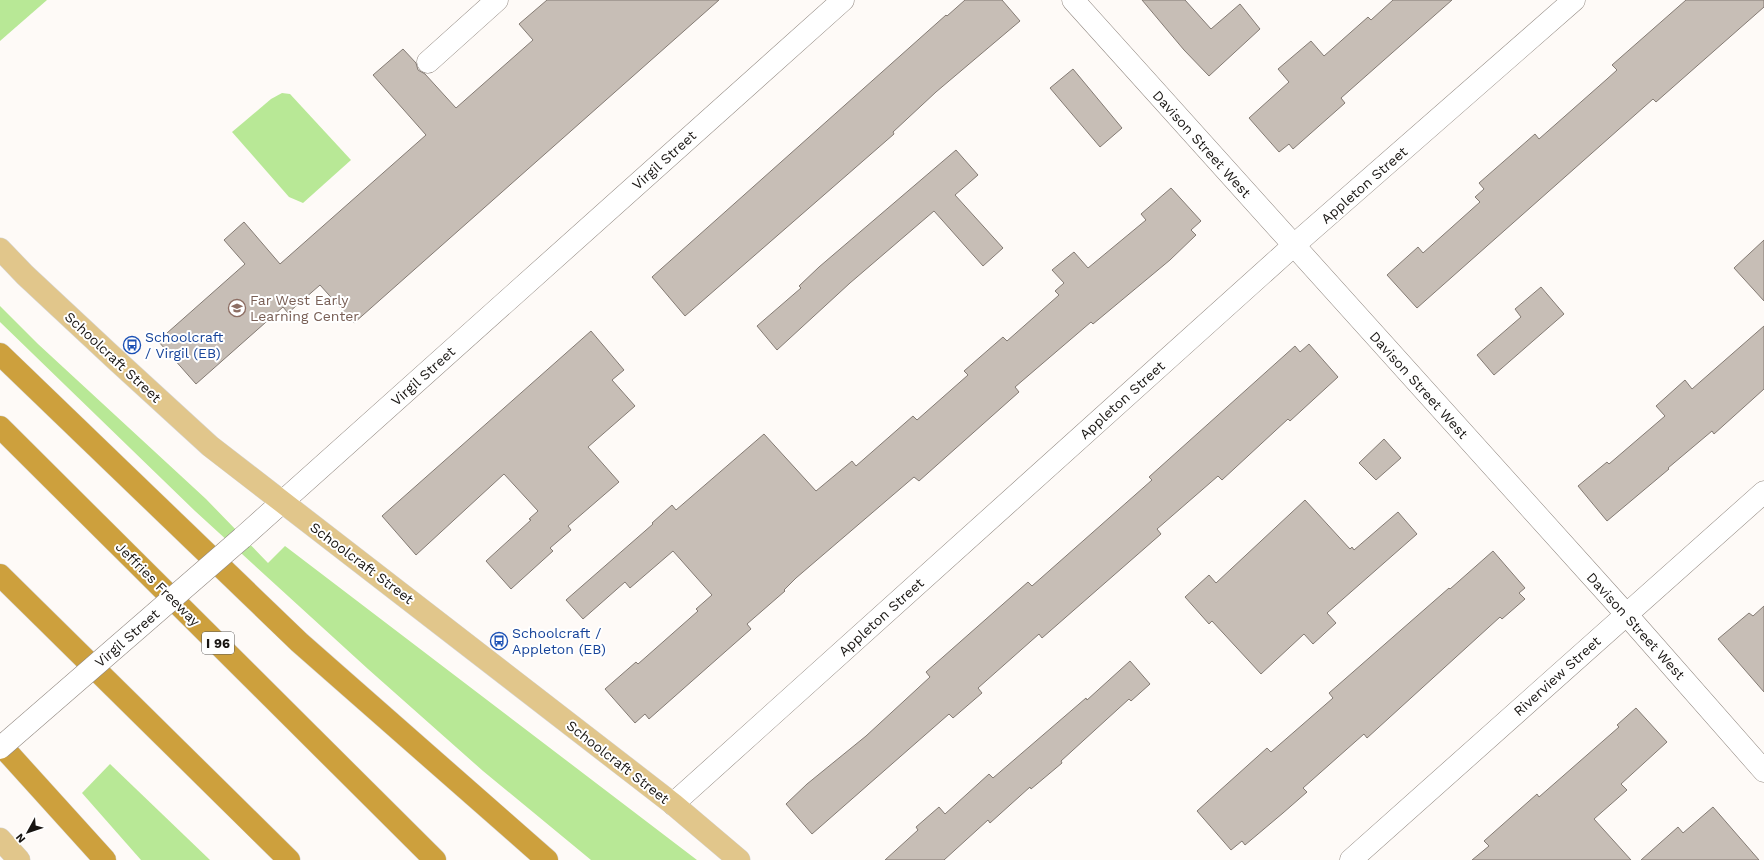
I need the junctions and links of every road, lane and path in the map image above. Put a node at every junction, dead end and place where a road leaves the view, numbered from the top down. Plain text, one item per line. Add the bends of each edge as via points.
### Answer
1 (497, 0) edge
2 (1073, 0) edge
3 (1574, 0) edge
4 (833, 3) edge
5 (428, 62) dead end
6 (1293, 246) junction
7 (0, 249) edge
8 (0, 354) edge
9 (0, 426) edge
10 (1764, 492) edge
11 (282, 503) junction
12 (0, 575) edge
13 (1626, 614) junction
14 (0, 744) edge
15 (0, 748) edge
16 (1764, 771) edge
17 (673, 804) junction
18 (0, 838) edge
19 (19, 860) edge
20 (105, 860) edge
21 (289, 860) edge
22 (435, 860) edge
23 (547, 860) edge
24 (739, 860) edge
25 (1351, 860) edge

1 - 5 street
2 - 6 street, Davison Street West
3 - 6 street, Appleton Street
4 - 11 street, Virgil Street
6 - 13 street, Davison Street West
6 - 17 street, Appleton Street
7 - 11 main road, Schoolcraft Street via 109,354 210,446
8 - 23 highway via 299,642
9 - 22 highway, Jeffries Freeway / I 96
10 - 13 street, Riverview Street
11 - 15 street, Virgil Street, bridge
11 - 17 main road, Schoolcraft Street
12 - 21 highway
13 - 16 street, Davison Street West
13 - 25 street, Riverview Street
14 - 20 highway
17 - 24 main road, Schoolcraft Street
18 - 19 main road

